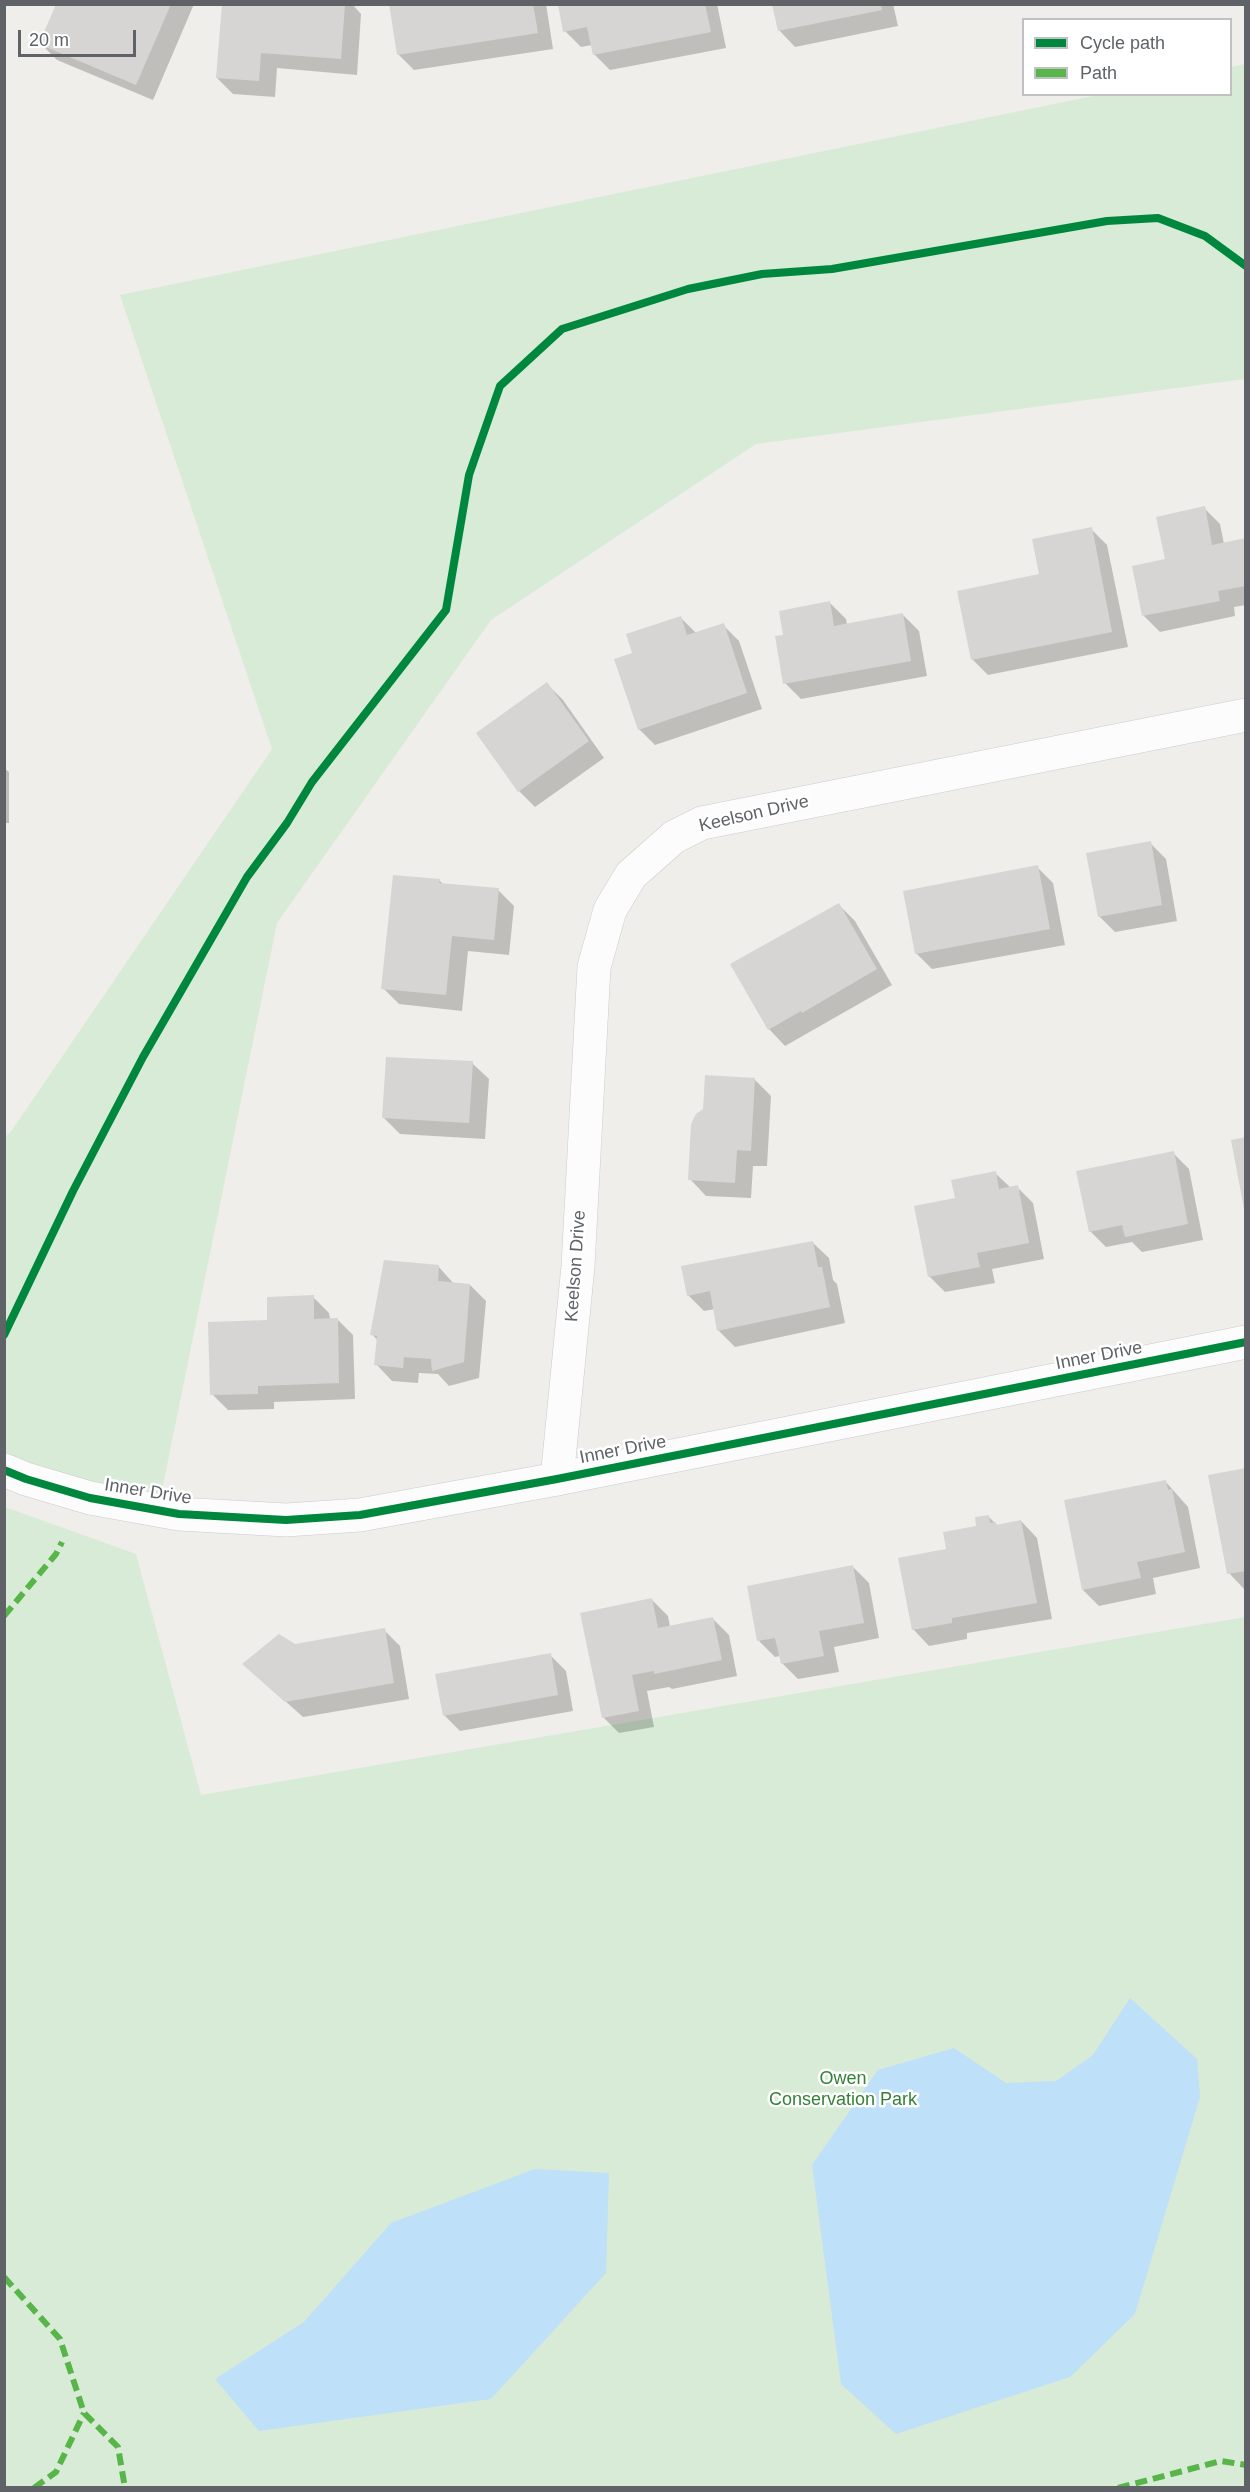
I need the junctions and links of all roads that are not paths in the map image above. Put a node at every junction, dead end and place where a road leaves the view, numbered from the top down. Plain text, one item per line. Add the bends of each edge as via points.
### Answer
1 (1245, 715) edge
2 (1245, 1342) edge
3 (4, 1470) edge
4 (557, 1479) junction

1 - 4 street, Keelson Drive via 702,823 674,837 631,876 610,910 594,967 578,1266
2 - 4 street, Inner Drive
3 - 4 street, Inner Drive via 90,1498 179,1514 286,1520 360,1515

